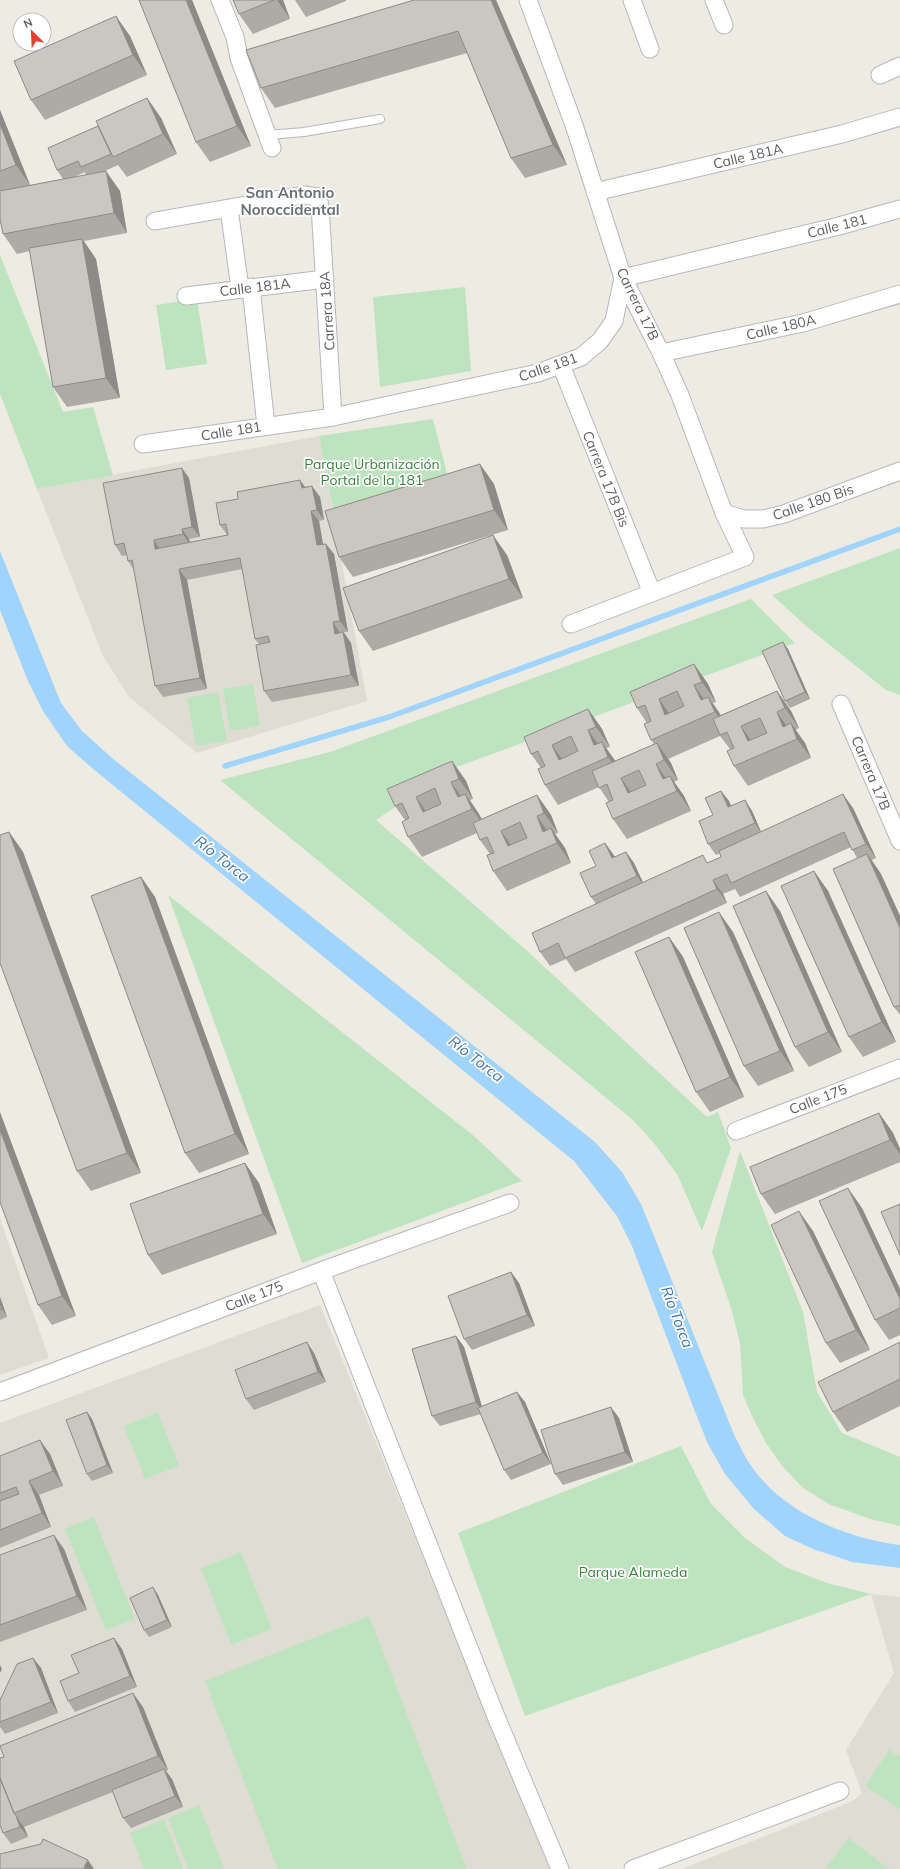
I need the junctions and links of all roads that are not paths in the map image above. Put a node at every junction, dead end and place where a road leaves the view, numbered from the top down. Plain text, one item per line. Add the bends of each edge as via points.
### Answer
1 (220, 0) edge
2 (528, 0) edge
3 (632, 0) edge
4 (714, 0) edge
5 (724, 25) dead end
6 (650, 49) dead end
7 (900, 66) edge
8 (880, 75) dead end
9 (900, 117) edge
10 (380, 119) dead end
11 (270, 141) joint
12 (595, 192) junction
13 (229, 209) junction
14 (900, 209) edge
15 (155, 221) dead end
16 (623, 278) junction
17 (324, 279) junction
18 (245, 288) junction
19 (900, 294) edge
20 (186, 296) dead end
21 (661, 353) junction
22 (561, 365) junction
23 (333, 417) junction
24 (266, 426) junction
25 (143, 444) dead end
26 (900, 471) edge
27 (724, 513) junction
28 (652, 593) junction
29 (571, 624) dead end
30 (841, 704) dead end
31 (900, 841) edge
32 (900, 1068) edge
33 (736, 1131) dead end
34 (510, 1203) dead end
35 (321, 1271) junction
36 (0, 1392) edge
37 (840, 1791) dead end
38 (560, 1869) edge
39 (633, 1869) edge

1 - 11 street
2 - 12 street, Carrera 17B via 574,125
3 - 6 street
4 - 5 street
7 - 8 street
9 - 12 street, Calle 181A via 842,134
10 - 11 lane via 304,132
12 - 16 street, Carrera 17B
13 - 15 street
13 - 17 street, Carrera 18A via 304,195 318,197
13 - 18 street
14 - 16 street, Calle 181
16 - 21 street, Carrera 17B
16 - 22 street, Calle 181 via 614,321 600,341 581,357
17 - 18 street, Calle 181A
17 - 23 street, Carrera 18A
18 - 20 street, Calle 181A
18 - 24 street
19 - 21 street, Calle 180A via 803,323
21 - 27 street, Carrera 17B via 680,394
22 - 23 street, Calle 181 via 517,379
22 - 28 street, Carrera 17B Bis
23 - 24 street, Calle 181
24 - 25 street, Calle 181
26 - 27 street, Calle 180 Bis via 784,514 763,519 744,519
27 - 28 street, Carrera 17B via 745,557
28 - 29 street
30 - 31 street, Carrera 17B
32 - 33 street, Calle 175
34 - 35 street, Calle 175
35 - 36 street, Calle 175
35 - 38 street via 492,1707
37 - 39 street

